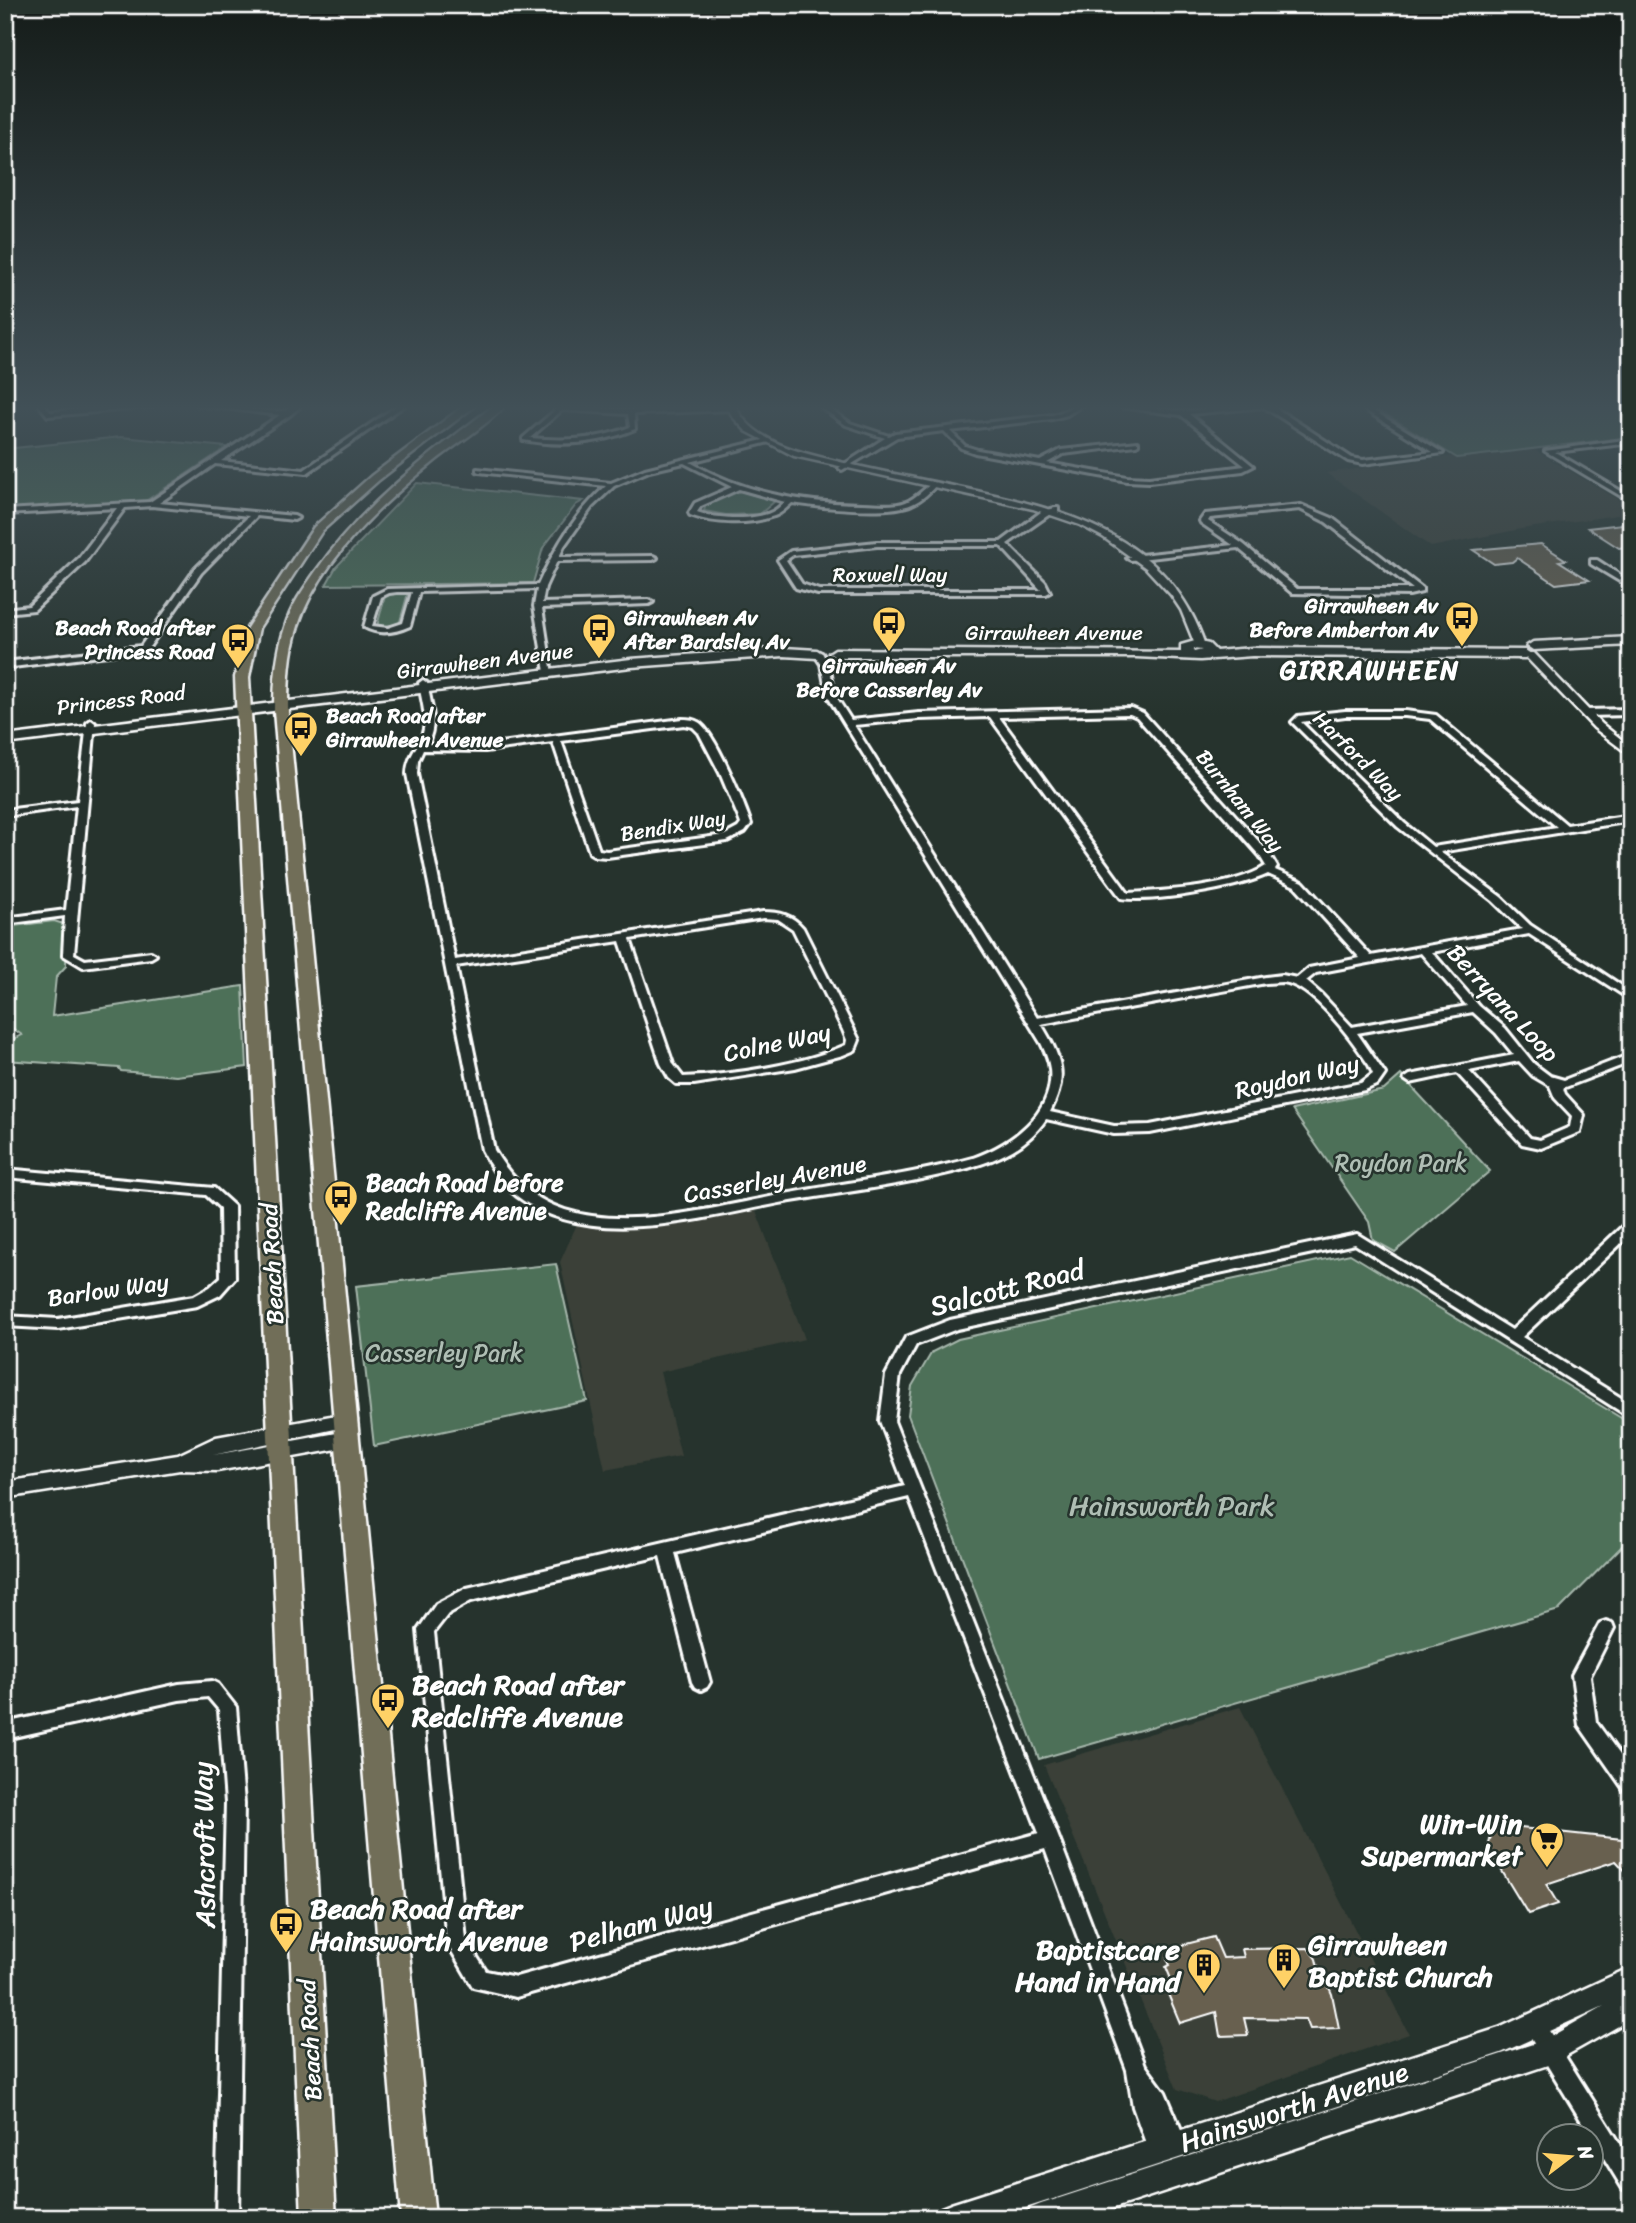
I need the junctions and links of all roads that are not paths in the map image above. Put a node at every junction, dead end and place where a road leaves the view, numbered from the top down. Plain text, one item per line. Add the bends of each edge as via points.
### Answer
1 (60, 509) edge
2 (120, 509) edge
3 (206, 509) edge
4 (338, 509) edge
5 (373, 509) edge
6 (588, 509) edge
7 (696, 509) edge
8 (781, 509) edge
9 (1042, 509) edge
10 (1274, 509) edge
11 (1309, 509) edge
12 (1052, 511) junction
13 (5, 512) edge
14 (255, 514) junction
15 (294, 518) dead end
16 (1003, 544) junction
17 (1240, 546) junction
18 (1135, 557) junction
19 (653, 558) dead end
20 (554, 559) junction
21 (1594, 562) dead end
22 (1631, 586) edge
23 (541, 587) junction
24 (416, 590) junction
25 (649, 602) dead end
26 (538, 606) junction
27 (5, 611) edge
28 (1631, 644) edge
29 (1196, 649) junction
30 (1532, 652) junction
31 (825, 653) junction
32 (5, 665) edge
33 (549, 670) junction
34 (423, 685) junction
35 (281, 703) junction
36 (241, 707) junction
37 (1631, 712) edge
38 (1590, 713) junction
39 (994, 716) junction
40 (848, 723) junction
41 (91, 725) junction
42 (5, 737) edge
43 (556, 738) junction
44 (1631, 745) edge
45 (420, 747) junction
46 (1631, 753) edge
47 (82, 803) junction
48 (5, 813) edge
49 (1631, 818) edge
50 (1566, 829) junction
51 (1432, 850) junction
52 (1269, 871) junction
53 (71, 912) junction
54 (5, 921) edge
55 (1532, 930) junction
56 (624, 937) junction
57 (1424, 950) junction
58 (151, 955) dead end
59 (1368, 960) junction
60 (450, 964) junction
61 (1298, 982) junction
62 (1631, 996) edge
63 (1475, 1008) junction
64 (1035, 1022) junction
65 (1348, 1031) junction
66 (1521, 1057) junction
67 (1631, 1058) edge
68 (1460, 1069) junction
69 (1410, 1079) dead end
70 (1556, 1084) junction
71 (1042, 1114) junction
72 (5, 1173) edge
73 (1631, 1226) edge
74 (5, 1321) edge
75 (1513, 1338) junction
76 (1631, 1412) edge
77 (347, 1430) junction
78 (281, 1443) junction
79 (5, 1490) edge
80 (915, 1490) junction
81 (666, 1548) junction
82 (1606, 1628) dead end
83 (701, 1682) dead end
84 (5, 1731) edge
85 (1631, 1785) edge
86 (1050, 1839) junction
87 (1631, 1979) edge
88 (1631, 2005) edge
89 (1534, 2025) junction
90 (1551, 2051) junction
91 (1167, 2148) junction
92 (1178, 2172) junction
93 (1631, 2181) edge
94 (227, 2218) edge
95 (319, 2218) edge
96 (418, 2218) edge
97 (951, 2218) edge
98 (1041, 2218) edge

1 - 13 street
2 - 27 street via 82,560 31,608
3 - 14 street
4 - 36 main road, Beach Road via 311,538 253,628 242,677
5 - 35 main road via 352,528 292,623 282,670
6 - 20 street
7 - 8 street via 693,513 706,517 762,517
9 - 12 street
10 - 17 street via 1204,518
11 - 17 street via 1419,590 1295,591
12 - 16 street
12 - 18 street via 1104,535
14 - 15 street
14 - 32 street via 198,571 144,648
16 - 16 street, Roxwell Way via 877,544 791,553 782,560 799,586 818,592 1046,592
17 - 18 street
18 - 29 street via 1171,596
19 - 20 street
20 - 23 street
21 - 22 street
23 - 24 street
23 - 26 street
24 - 24 street via 407,624 378,631 368,627 377,596
25 - 26 street
26 - 33 street
28 - 30 main road, Girrawheen Avenue
29 - 30 main road, Girrawheen Avenue
29 - 31 main road, Girrawheen Avenue
30 - 38 street
31 - 33 main road, Girrawheen Avenue via 658,656
31 - 40 street, Casserley Avenue via 828,687
33 - 34 main road, Girrawheen Avenue
34 - 35 main road, Girrawheen Avenue
34 - 45 street, Casserley Avenue via 429,725
35 - 36 main road, Girrawheen Avenue
35 - 77 main road
36 - 41 main road, Princess Road
36 - 78 main road, Beach Road
37 - 38 street
38 - 44 street
38 - 46 street
39 - 40 street, Burnham Way via 919,716
39 - 52 street, Burnham Way via 1131,711 1140,715 1264,853 1272,867
39 - 52 street, Burnham Way via 1125,896 1248,880
40 - 64 street, Casserley Avenue
41 - 42 main road, Princess Road
41 - 47 street
43 - 43 street, Bendix Way via 595,853 727,838 746,824 696,724
43 - 45 street, Bendix Way via 465,750
45 - 60 street, Casserley Avenue via 412,759 412,774
47 - 48 street
47 - 53 street
49 - 50 street
50 - 51 street
50 - 51 street, Harford Way via 1433,717 1402,713 1298,719 1304,731
51 - 55 street
52 - 59 street via 1299,884
53 - 54 street
53 - 58 street via 68,956 83,964
55 - 57 street
55 - 62 street
56 - 56 street, Colne Way via 667,1064 680,1081 841,1054 851,1047 853,1040 843,1018 798,928 786,917 762,915
56 - 60 street, Colne Way
57 - 59 street
57 - 63 street, Berryana Loop
59 - 61 street via 1313,970
60 - 71 street, Casserley Avenue via 484,1134 501,1176 538,1205 595,1222 668,1220 965,1164 1016,1143
61 - 64 street via 1266,980
61 - 65 street, Roydon Way via 1314,992
63 - 65 street
63 - 66 street, Berryana Loop
64 - 71 street, Casserley Avenue via 1056,1073
65 - 71 street, Roydon Way via 1377,1067 1379,1074 1365,1086 1130,1131
66 - 68 street
66 - 70 street, Berryana Loop
67 - 70 street, Berryana Loop
68 - 69 street
68 - 70 street via 1526,1141 1541,1144 1576,1129 1578,1115 1559,1095
72 - 74 street, Barlow Way via 209,1191 227,1206 228,1278 197,1301 58,1324
73 - 75 street
75 - 76 street, Salcott Road
75 - 80 street, Salcott Road via 1357,1239 955,1324 911,1341 893,1375 887,1421
77 - 78 street
77 - 96 main road
78 - 79 street via 218,1463 180,1462
78 - 95 main road, Beach Road
80 - 81 street, Pelham Way
80 - 86 street, Salcott Road
81 - 83 street
81 - 86 street, Pelham Way via 456,1598 426,1630 457,1943 480,1980 516,1987
82 - 85 street via 1581,1675 1588,1725
84 - 94 street, Ashcroft Way via 179,1692 212,1689 227,1707 235,1803
86 - 91 street, Salcott Road via 1137,2070 1143,2107
87 - 89 street, Hainsworth Avenue
88 - 90 street, Hainsworth Avenue
89 - 90 street
89 - 91 street, Hainsworth Avenue via 1502,2040
90 - 92 street, Hainsworth Avenue
90 - 93 street
91 - 92 street, Salcott Road
91 - 97 street, Hainsworth Avenue
92 - 98 street, Hainsworth Avenue

